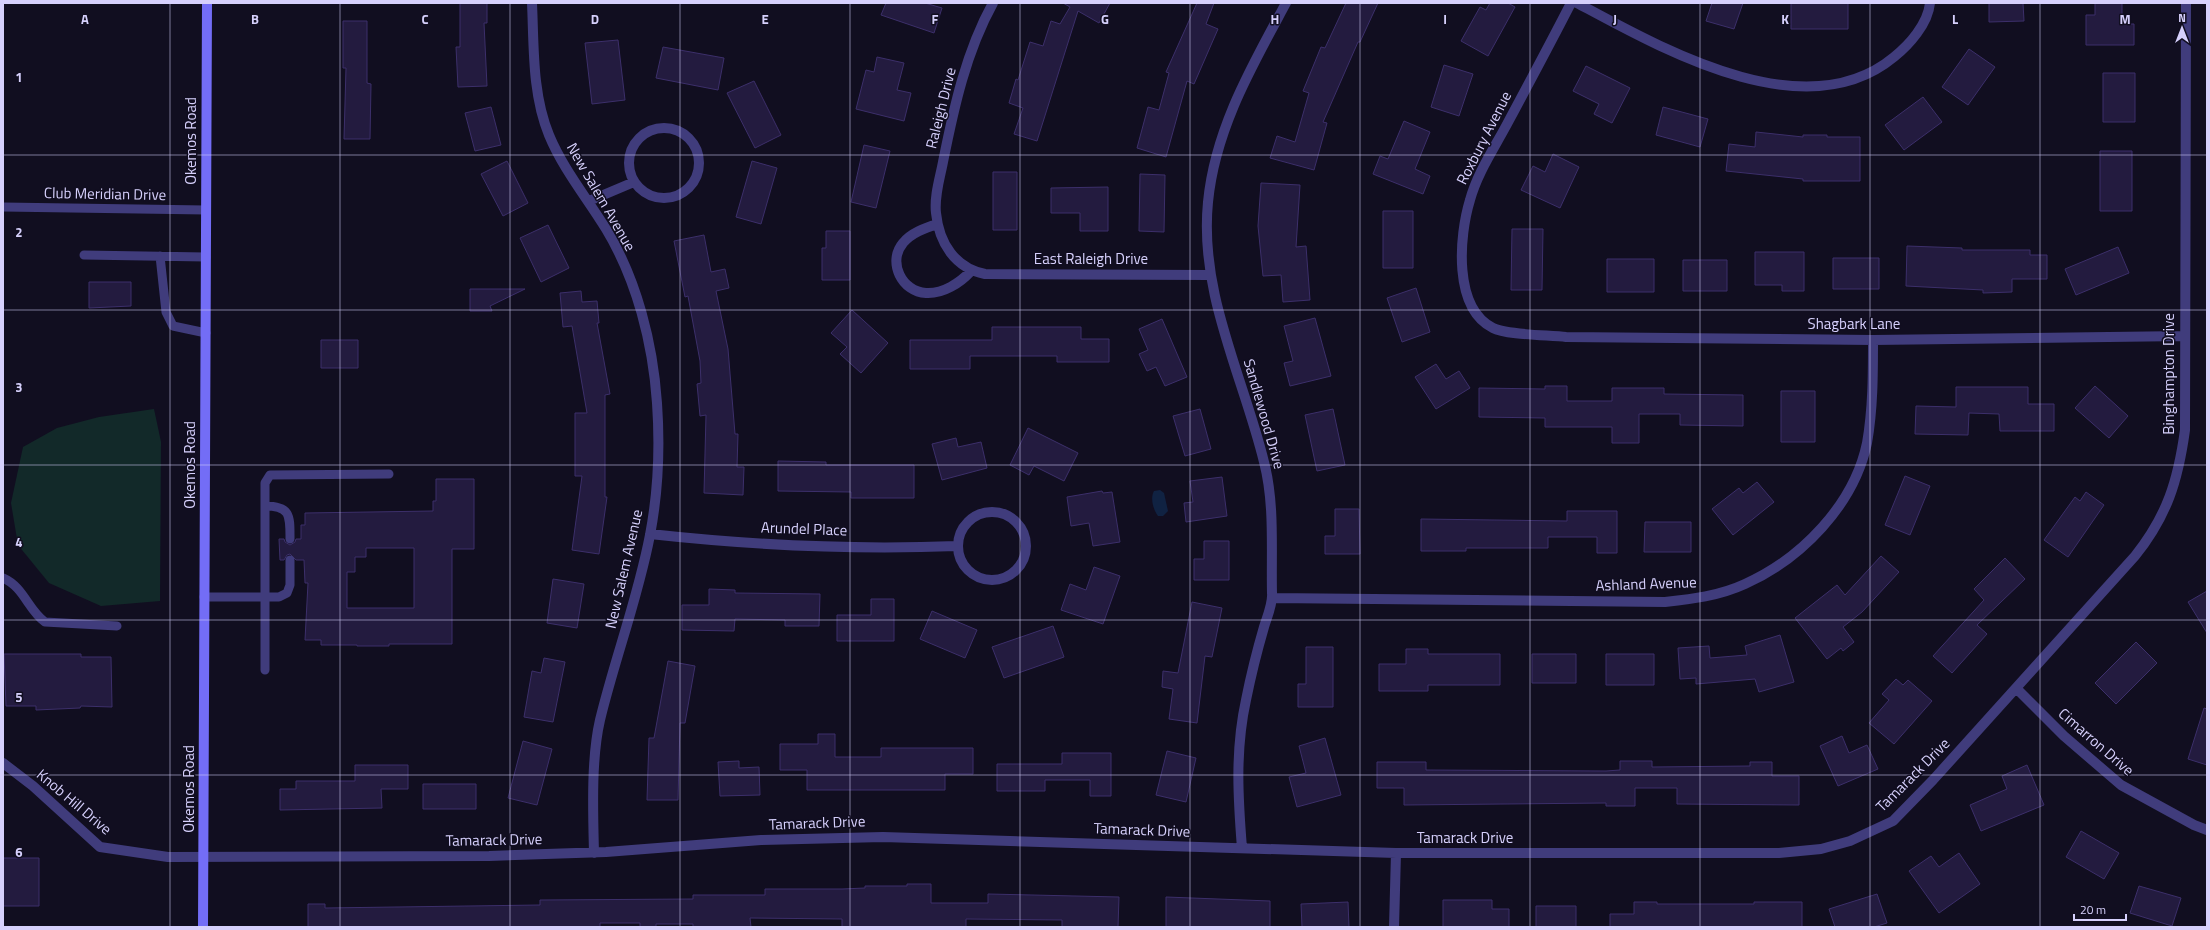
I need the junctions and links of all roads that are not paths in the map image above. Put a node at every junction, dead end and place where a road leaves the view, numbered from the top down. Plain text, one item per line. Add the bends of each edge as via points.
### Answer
1 (207, 3) edge
2 (532, 3) edge
3 (993, 3) edge
4 (1286, 3) edge
5 (1572, 3) edge
6 (1578, 3) edge
7 (1930, 3) edge
8 (2186, 3) edge
9 (634, 182) junction
10 (589, 201) junction
11 (3, 207) edge
12 (206, 210) junction
13 (937, 224) junction
14 (947, 250) joint
15 (84, 255) dead end
16 (160, 256) junction
17 (206, 257) junction
18 (971, 271) junction
19 (1210, 275) junction
20 (206, 334) junction
21 (1523, 334) joint
22 (2185, 336) junction
23 (1873, 340) junction
24 (390, 474) dead end
25 (265, 506) junction
26 (650, 534) junction
27 (290, 538) dead end
28 (957, 546) junction
29 (290, 560) dead end
30 (3, 578) edge
31 (204, 597) junction
32 (265, 597) junction
33 (1272, 598) junction
34 (117, 626) dead end
35 (265, 670) dead end
36 (2016, 688) junction
37 (3, 763) edge
38 (2207, 830) edge
39 (1242, 848) junction
40 (594, 852) junction
41 (1396, 853) junction
42 (203, 857) junction
43 (203, 927) edge
44 (1394, 927) edge

1 - 12 main road, Okemos Road
2 - 10 street, New Salem Avenue via 537,81 544,119 558,153
3 - 13 street, Raleigh Drive via 970,52 952,117 936,201
4 - 19 street, Sandlewood Drive via 1235,101 1223,131 1208,201
5 - 21 street, Roxbury Avenue via 1484,166 1470,200 1463,233 1462,274 1466,294 1475,313 1494,328
6 - 7 street via 1643,38 1717,71 1759,81 1813,86 1839,85 1886,64 1910,42 1922,23
8 - 22 street, Binghampton Drive
9 - 9 street via 647,194 656,198 670,198 683,193 699,172 700,162 694,145 681,132 672,129 658,129 645,133 633,146 630,155 629,164
9 - 10 street
10 - 26 street, New Salem Avenue via 624,265 649,341 657,403 656,484
11 - 12 lane, Club Meridian Drive
12 - 17 main road, Okemos Road
13 - 14 street, Raleigh Drive
13 - 18 street via 922,229 902,244 896,262 899,275 908,287 926,293 946,289 961,281
14 - 18 street, East Raleigh Drive via 957,262
15 - 16 lane
16 - 17 lane
16 - 20 lane via 166,312 173,326
17 - 20 main road, Okemos Road
18 - 19 street, East Raleigh Drive via 985,274
19 - 33 street, Sandlewood Drive via 1264,462 1269,488
20 - 31 main road, Okemos Road
21 - 23 street, Shagbark Lane via 1566,337
22 - 23 street, Shagbark Lane
22 - 36 street, Binghampton Drive via 2185,430 2181,459 2160,522 2135,556
23 - 33 street, Ashland Avenue via 1873,386 1867,443 1857,475 1815,536 1783,564 1744,585 1706,597 1665,602
24 - 25 lane via 273,474 266,480
25 - 27 lane via 277,506 288,514
25 - 32 lane
26 - 28 street, Arundel Place via 750,542 908,548
26 - 40 street, New Salem Avenue via 600,722 593,785
28 - 28 street via 967,570 974,576 991,581 1000,580 1015,571 1025,556 1026,547 1022,530 1017,523 993,512 984,513 968,522 960,533
29 - 32 lane via 290,585 287,593 279,597
30 - 34 lane via 17,587 38,617 45,622
31 - 32 lane
31 - 42 main road, Okemos Road
32 - 35 lane
33 - 39 street, Sandlewood Drive via 1245,702 1238,752
36 - 38 street, Cimarron Drive via 2064,736 2121,785
36 - 41 street, Tamarack Drive via 1893,821 1850,841 1828,847 1779,853
37 - 42 street, Knob Hill Drive via 33,786 100,847 168,857
39 - 40 street, Tamarack Drive via 883,836 761,840
39 - 41 street, Tamarack Drive
40 - 42 street, Tamarack Drive via 481,856
41 - 44 street
42 - 43 main road, Okemos Road

